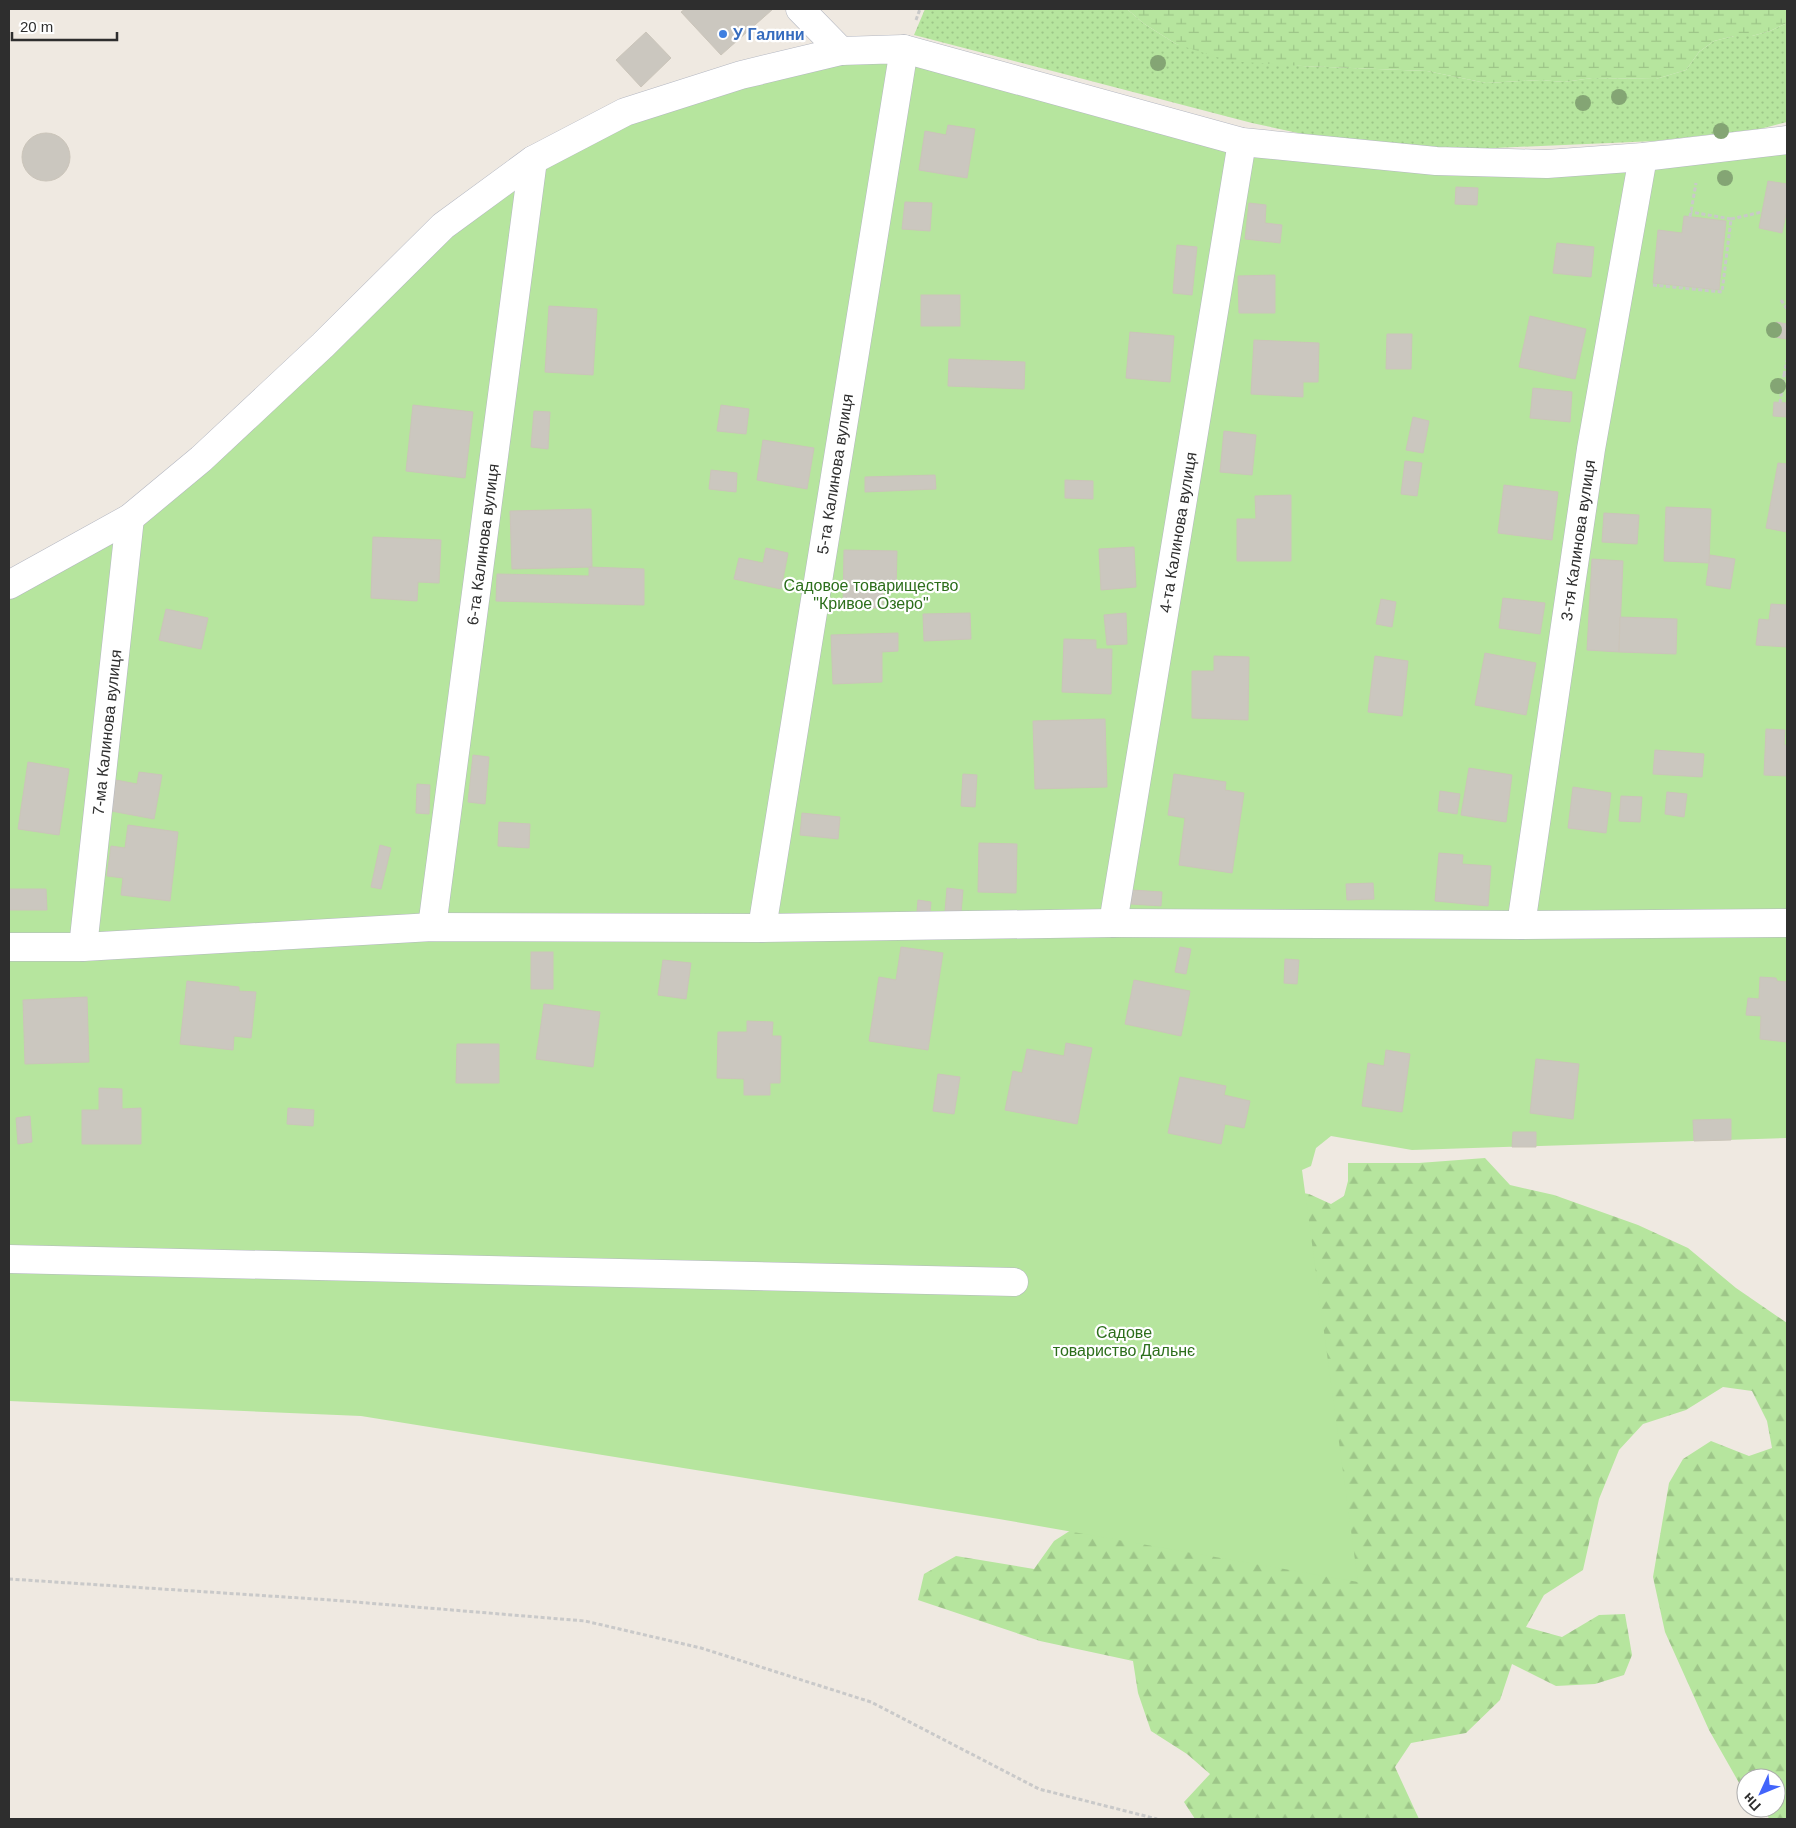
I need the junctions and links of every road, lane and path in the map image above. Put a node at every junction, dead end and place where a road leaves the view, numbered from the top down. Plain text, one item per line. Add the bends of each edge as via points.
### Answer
1 (800, 9) edge
2 (904, 48) junction
3 (841, 51) junction
4 (1787, 140) edge
5 (1242, 142) junction
6 (1643, 157) junction
7 (533, 160) junction
8 (1698, 175) dead end
9 (1691, 212) junction
10 (1762, 212) dead end
11 (1690, 217) dead end
12 (1731, 219) junction
13 (1650, 285) dead end
14 (1781, 300) dead end
15 (1787, 309) edge
16 (1787, 360) edge
17 (1785, 375) edge
18 (1780, 403) dead end
19 (130, 518) junction
20 (9, 585) edge
21 (1113, 923) junction
22 (1787, 924) edge
23 (1521, 925) junction
24 (432, 927) junction
25 (762, 928) junction
26 (9, 947) edge
27 (83, 947) junction
28 (9, 1259) edge
29 (1014, 1282) dead end
30 (9, 1579) edge
31 (1156, 1819) edge

1 - 3 street
2 - 3 street
2 - 5 street
2 - 25 street, 5-та Калинова вулиця
3 - 7 street via 740,75 625,112
4 - 6 street
5 - 6 street via 1436,161 1547,164
5 - 21 street, 4-та Калинова вулиця
6 - 23 street, 3-тя Калинова вулиця via 1591,449
7 - 19 street via 443,226 202,459
7 - 24 street, 6-та Калинова вулиця
8 - 9 path
9 - 11 path
9 - 12 path
10 - 12 path
12 - 13 path via 1722,292
14 - 15 path
16 - 17 path
17 - 18 path
19 - 20 street
19 - 27 street, 7-ма Калинова вулиця
21 - 23 street
21 - 25 street
22 - 23 street
24 - 25 street
24 - 27 street
26 - 27 street
28 - 29 street
30 - 31 path via 585,1621 701,1648 872,1702 1040,1790

